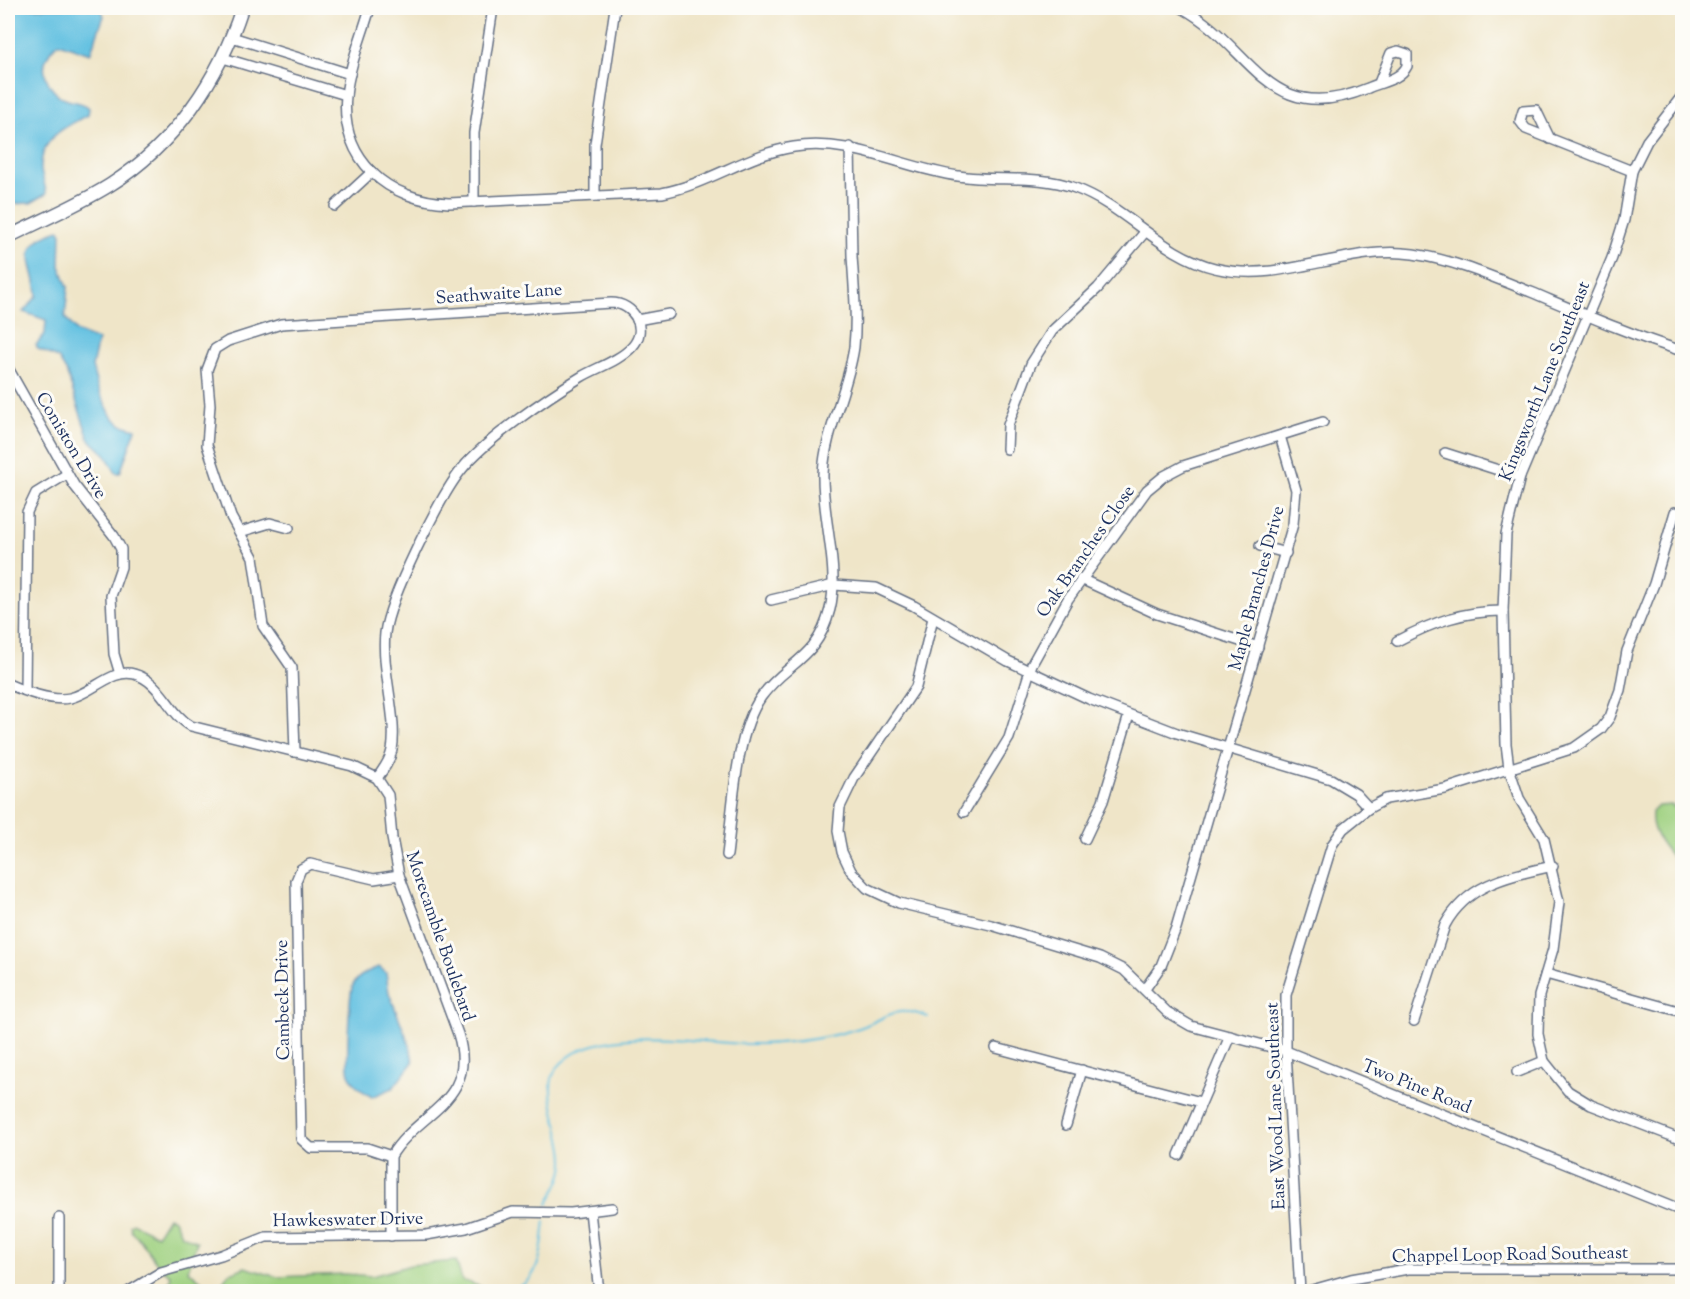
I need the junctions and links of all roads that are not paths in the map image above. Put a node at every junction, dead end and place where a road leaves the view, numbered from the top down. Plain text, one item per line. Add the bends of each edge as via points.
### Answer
1 (242, 8) edge
2 (370, 8) edge
3 (493, 8) edge
4 (615, 8) edge
5 (1182, 8) edge
6 (232, 37) junction
7 (223, 58) junction
8 (350, 74) junction
9 (1379, 82) dead end
10 (346, 95) junction
11 (1683, 96) edge
12 (1550, 138) dead end
13 (850, 147) junction
14 (1632, 171) junction
15 (372, 172) junction
16 (595, 196) junction
17 (474, 202) junction
18 (335, 206) dead end
19 (1145, 232) junction
20 (8, 237) edge
21 (669, 314) dead end
22 (1588, 316) junction
23 (637, 320) junction
24 (1683, 351) edge
25 (8, 368) edge
26 (1323, 422) dead end
27 (1280, 436) junction
28 (1007, 449) dead end
29 (1445, 453) dead end
30 (67, 474) junction
31 (1520, 477) junction
32 (1675, 512) dead end
33 (289, 528) dead end
34 (240, 532) junction
35 (1260, 546) dead end
36 (1286, 553) junction
37 (1082, 579) junction
38 (834, 585) junction
39 (771, 600) dead end
40 (1503, 611) junction
41 (933, 618) junction
42 (1397, 641) dead end
43 (1258, 647) junction
44 (1028, 671) junction
45 (120, 674) junction
46 (8, 684) edge
47 (25, 690) junction
48 (1129, 715) junction
49 (1228, 748) junction
50 (295, 752) junction
51 (1509, 768) junction
52 (377, 778) junction
53 (1369, 808) junction
54 (964, 812) dead end
55 (1085, 839) dead end
56 (727, 855) dead end
57 (1553, 866) junction
58 (399, 875) junction
59 (1546, 974) junction
60 (1145, 989) junction
61 (1683, 1012) edge
62 (1414, 1021) dead end
63 (1230, 1036) junction
64 (996, 1048) dead end
65 (1286, 1051) junction
66 (1544, 1061) junction
67 (1082, 1071) junction
68 (1517, 1072) dead end
69 (1201, 1102) junction
70 (1066, 1125) dead end
71 (1683, 1140) edge
72 (1179, 1155) dead end
73 (391, 1156) junction
74 (612, 1208) dead end
75 (590, 1211) junction
76 (1683, 1211) edge
77 (59, 1218) dead end
78 (391, 1236) junction
79 (1683, 1269) edge
80 (58, 1292) edge
81 (128, 1292) edge
82 (600, 1292) edge
83 (1302, 1292) edge

1 - 6 main road
2 - 8 street
3 - 17 street via 474,140
4 - 16 street via 596,134
5 - 9 street via 1205,22 1257,74 1285,93 1302,98 1329,98
6 - 7 main road
6 - 8 street
7 - 10 street
7 - 20 main road via 190,111 131,170 81,201
8 - 10 street
10 - 15 street via 349,133
11 - 14 street, Kingsworth Lane Southeast via 1647,141
12 - 14 street
13 - 16 street via 789,148 741,162 688,188
13 - 19 street via 957,176 1063,184 1099,199
13 - 38 street via 855,337 826,446 823,474
14 - 22 street, Kingsworth Lane Southeast via 1624,220
15 - 17 street via 390,188 412,199
15 - 18 street
16 - 17 street
19 - 22 street via 1188,259 1240,272 1275,271 1389,252 1421,255 1465,267
19 - 28 street via 1098,288 1052,331 1031,364 1008,425
21 - 23 street
22 - 24 street
22 - 31 street, Kingsworth Lane Southeast
23 - 34 street, Seathwaite Lane via 630,309 611,303 281,324 228,341 215,350 208,363 210,405 206,439 231,517
23 - 52 street via 638,333 630,349 567,386 484,447 462,468 447,492 399,588 386,624 392,750
25 - 30 street, Coniston Drive
26 - 27 street, Oak Branches Close
27 - 36 street, Maple Branches Drive via 1297,501
27 - 37 street, Oak Branches Close via 1183,466 1155,483
29 - 31 street
30 - 45 street, Coniston Drive via 121,549 121,567 111,596 114,654
30 - 47 street via 41,488 28,505
31 - 40 street, Kingsworth Lane Southeast via 1506,534
32 - 51 street, East Wood Lane Southeast via 1610,717 1594,735 1574,748
33 - 34 street via 270,523
34 - 50 street, Seathwaite Lane via 256,568 263,626 292,668
35 - 36 street
36 - 43 street, Maple Branches Drive
37 - 43 street via 1157,614
37 - 44 street, Oak Branches Close
38 - 39 street
38 - 41 street via 876,588
38 - 56 street via 827,621 817,640 769,688 750,717 741,750
40 - 42 street via 1454,615
40 - 51 street, Kingsworth Lane Southeast via 1503,693
41 - 44 street
41 - 60 street, Two Pine Road via 916,687 843,798 838,831 846,862 859,881 888,900 1087,953 1124,970
43 - 49 street, Maple Branches Drive
44 - 48 street
44 - 54 street, Oak Branches Close via 1009,738
45 - 47 street via 70,698
45 - 50 street via 133,673 146,680 191,726
46 - 47 street
48 - 49 street
48 - 55 street via 1103,801
49 - 53 street via 1331,779
49 - 60 street, Maple Branches Drive via 1171,942
50 - 52 street via 363,770
51 - 53 street, East Wood Lane Southeast via 1445,789 1386,799
51 - 57 street, Kingsworth Lane Southeast via 1519,798 1544,838
52 - 58 street, Morecamble Boulebard via 390,800
53 - 65 street, East Wood Lane Southeast via 1343,829 1326,860 1286,995
57 - 59 street, Kingsworth Lane Southeast via 1559,902
57 - 62 street via 1480,887 1453,910
58 - 73 street, Morecamble Boulebard via 458,1034 462,1062 450,1097
58 - 73 street, Cambeck Drive via 380,880 310,864 301,869 296,881 302,1140 311,1148 367,1148
59 - 61 street
59 - 66 street, Kingsworth Lane Southeast via 1539,996 1538,1025
60 - 63 street, Two Pine Road via 1182,1022
63 - 65 street, Two Pine Road
63 - 69 street
64 - 67 street
65 - 76 street, Two Pine Road
65 - 83 street, East Wood Lane Southeast
66 - 68 street
66 - 71 street, Kingsworth Lane Southeast via 1568,1091 1591,1105
67 - 69 street
67 - 70 street
69 - 72 street
73 - 78 street
74 - 75 street, Hawkeswater Drive
75 - 78 street, Hawkeswater Drive via 513,1212 458,1230
75 - 82 street
77 - 80 street
78 - 81 street, Hawkeswater Drive via 266,1237 161,1272
79 - 83 street, Chappel Loop Road Southeast via 1408,1269

